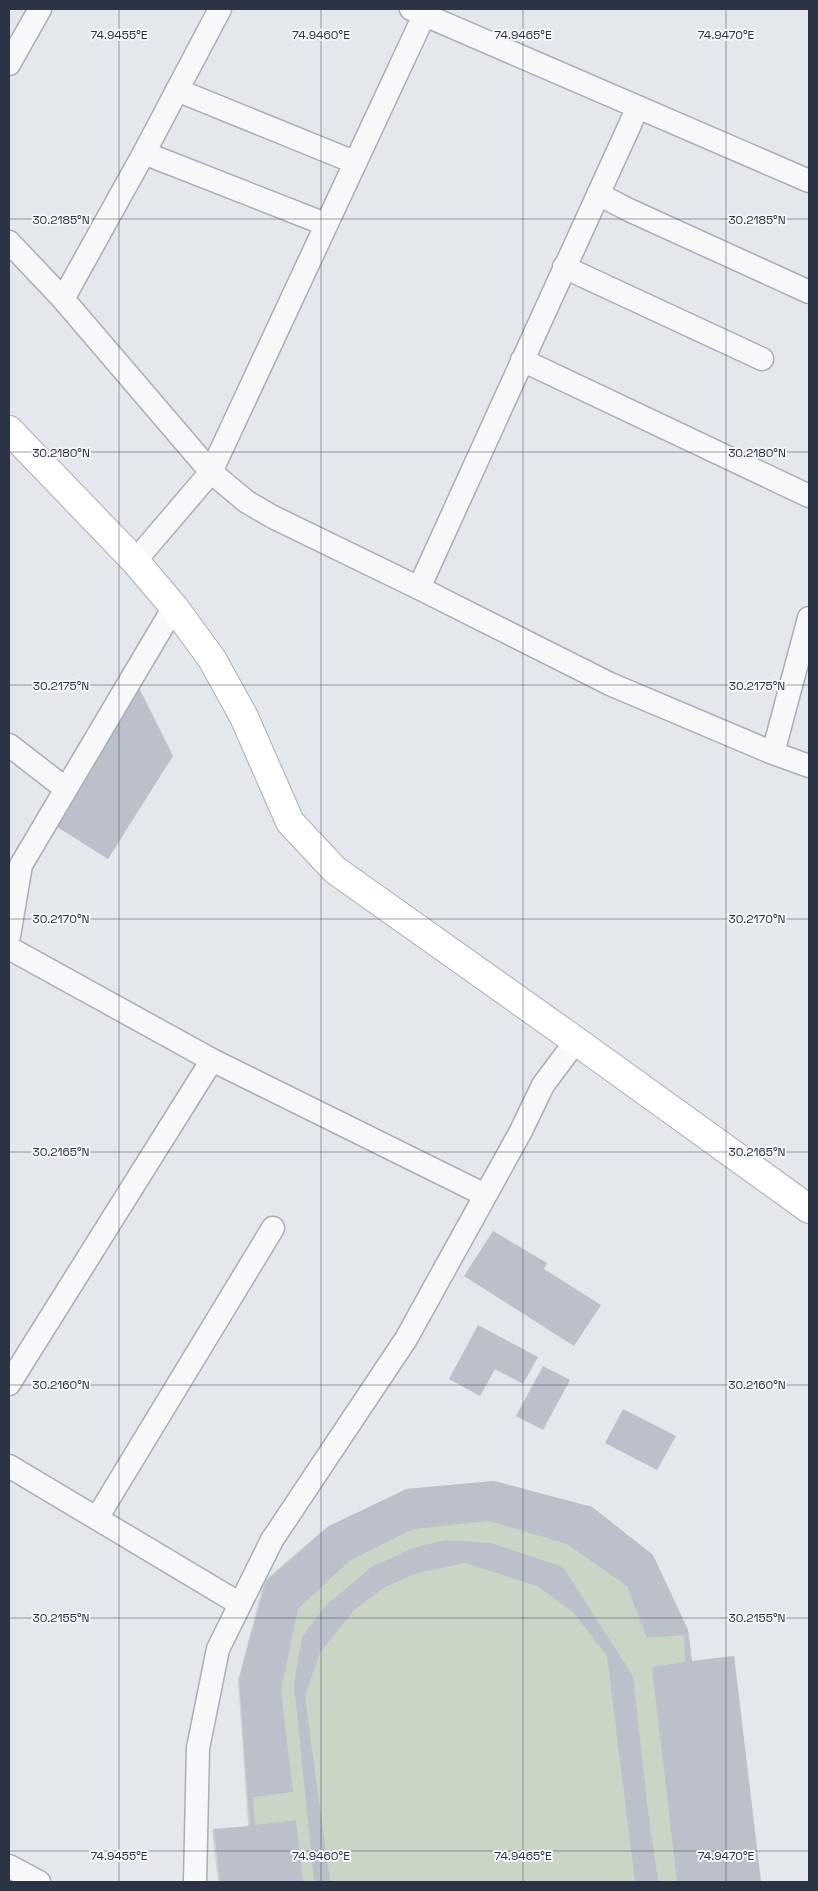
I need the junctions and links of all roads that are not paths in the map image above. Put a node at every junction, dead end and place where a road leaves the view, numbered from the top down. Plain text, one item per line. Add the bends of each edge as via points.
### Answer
1 (40, 9) edge
2 (220, 9) edge
3 (420, 11) edge
4 (9, 64) edge
5 (177, 90) junction
6 (638, 106) junction
7 (144, 153) junction
8 (354, 162) junction
9 (809, 181) edge
10 (598, 194) junction
11 (325, 224) junction
12 (9, 242) edge
13 (564, 267) junction
14 (809, 292) edge
15 (63, 299) junction
16 (762, 359) dead end
17 (522, 360) junction
18 (9, 430) edge
19 (211, 472) junction
20 (809, 496) edge
21 (135, 561) junction
22 (418, 588) junction
23 (174, 607) junction
24 (809, 618) edge
25 (9, 745) edge
26 (773, 753) junction
27 (809, 766) edge
28 (66, 789) junction
29 (15, 861) edge
30 (9, 936) edge
31 (9, 948) edge
32 (576, 1041) junction
33 (212, 1060) junction
34 (485, 1195) junction
35 (809, 1209) edge
36 (273, 1228) dead end
37 (9, 1384) edge
38 (9, 1466) edge
39 (97, 1518) junction
40 (240, 1604) junction
41 (9, 1866) edge
42 (39, 1882) edge
43 (195, 1882) edge

1 - 4 street
2 - 5 street
3 - 6 street
3 - 8 street
5 - 7 street
5 - 8 street
6 - 9 street
6 - 10 street
7 - 11 street
7 - 15 street
8 - 11 street
10 - 13 street
10 - 14 street
11 - 19 street
12 - 15 street
13 - 16 street
13 - 17 street
15 - 19 street
17 - 20 street
17 - 22 street
18 - 21 main road
19 - 21 street
19 - 22 street via 247,502 273,517
21 - 23 main road
22 - 26 street via 610,684
23 - 28 street
23 - 32 main road via 212,659 244,717 290,822 343,876
24 - 26 street
25 - 28 street
26 - 27 street
28 - 29 street
29 - 30 street
31 - 33 street
32 - 34 street via 543,1085
32 - 35 main road
33 - 34 street
33 - 37 street
34 - 40 street via 406,1338 272,1540
36 - 39 street
38 - 39 street
39 - 40 street
40 - 43 street via 218,1649 198,1748
41 - 42 street

